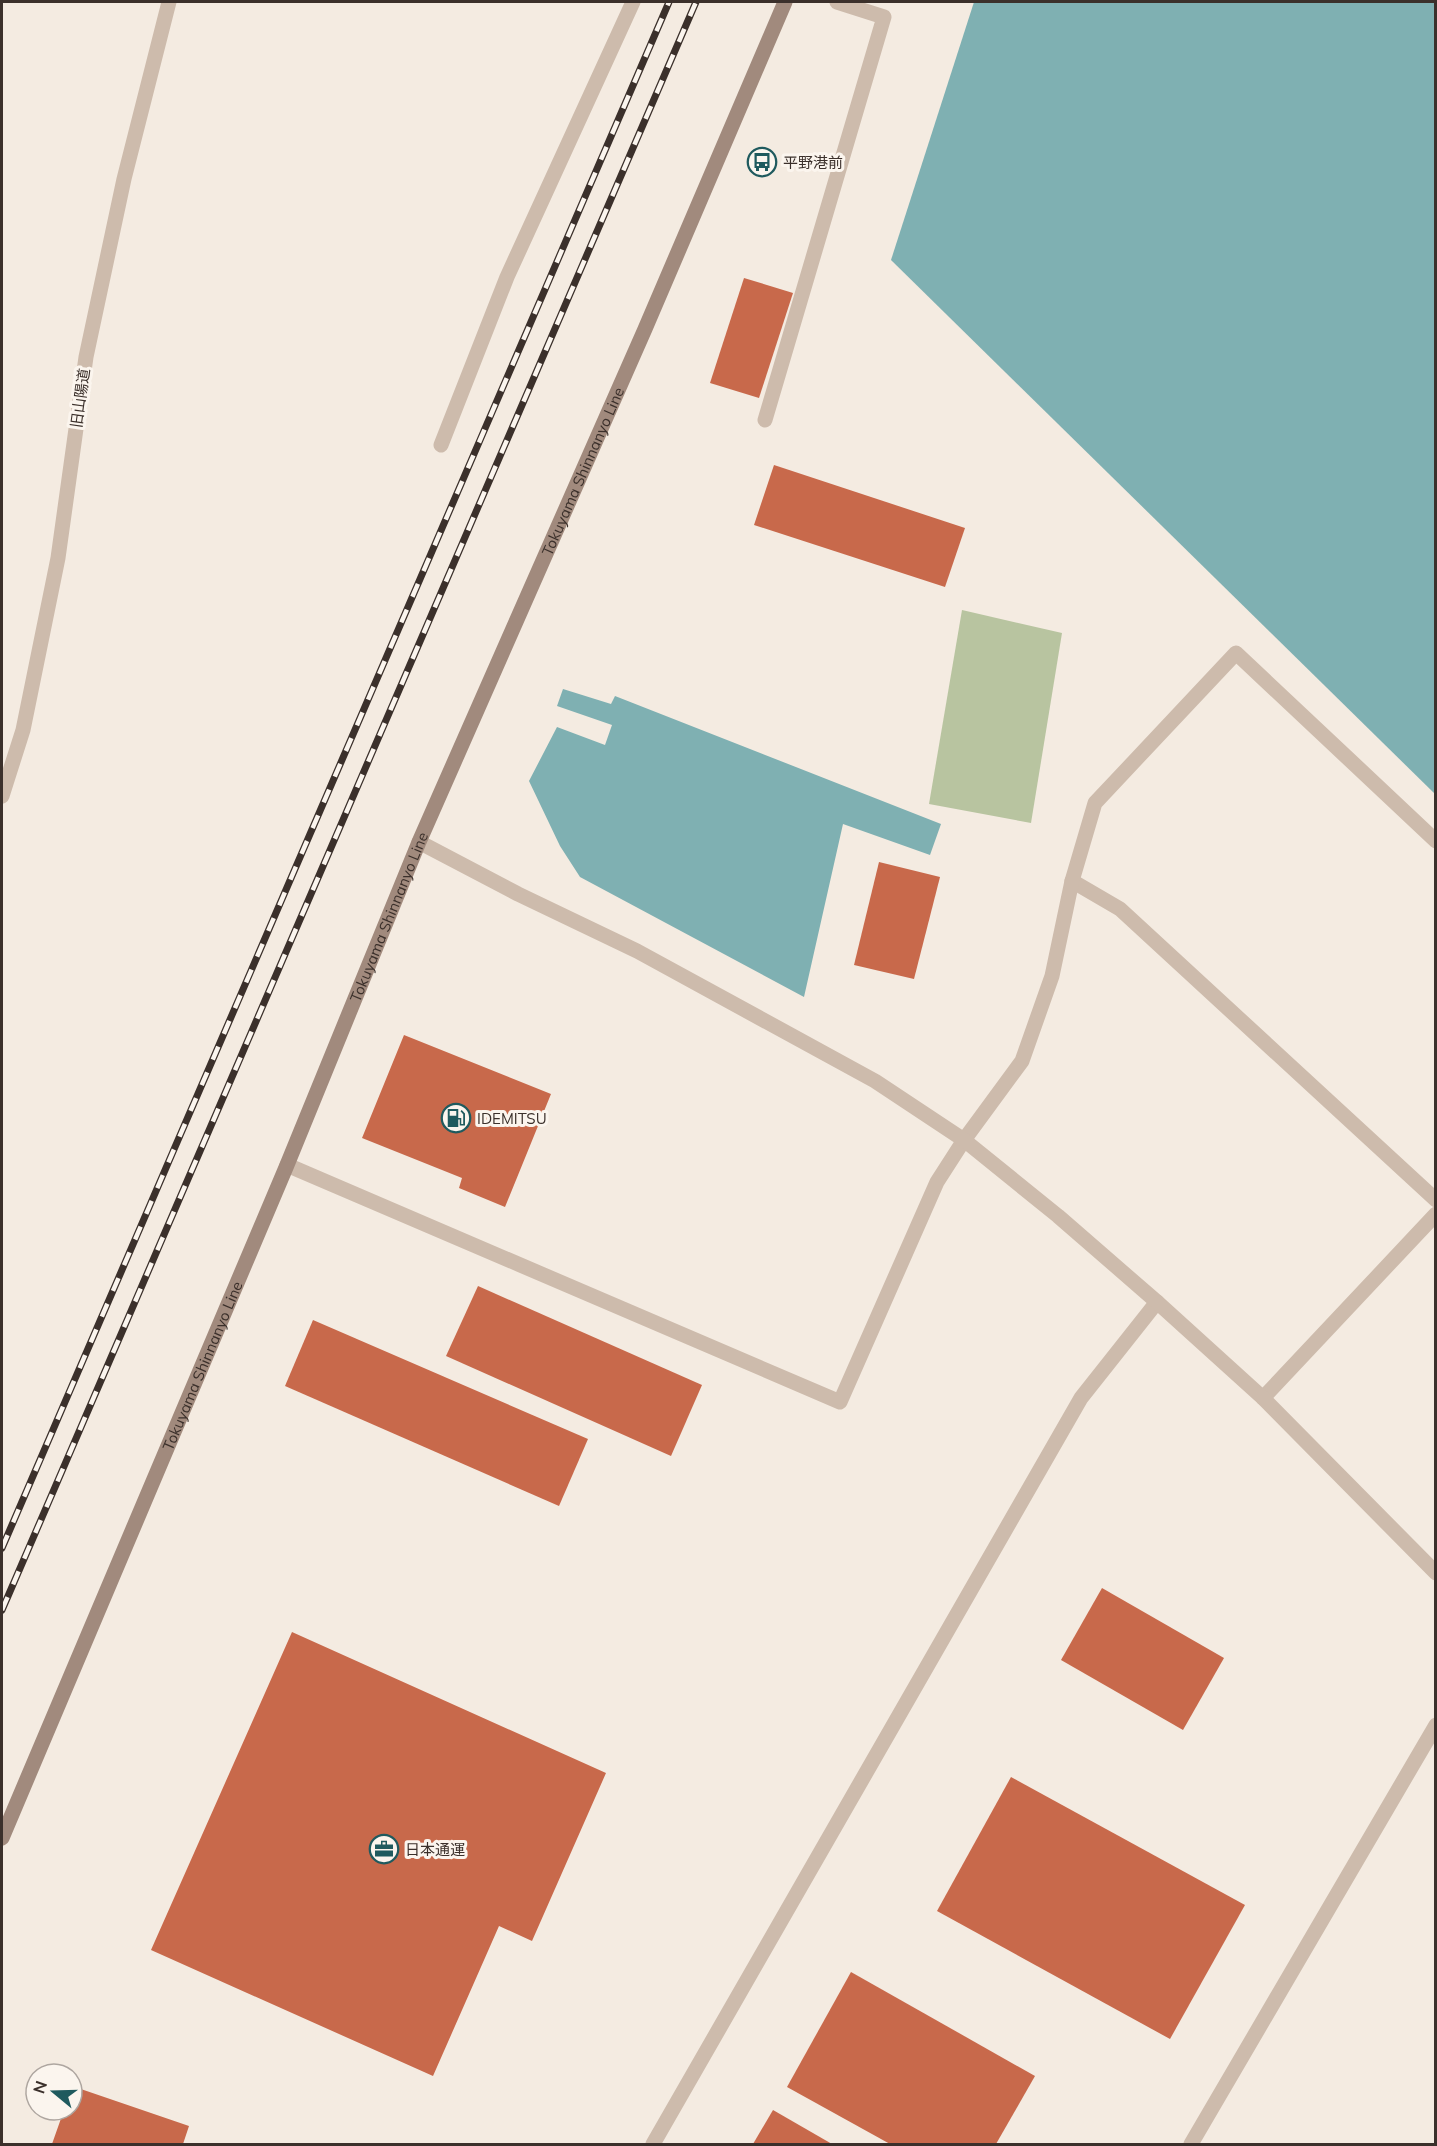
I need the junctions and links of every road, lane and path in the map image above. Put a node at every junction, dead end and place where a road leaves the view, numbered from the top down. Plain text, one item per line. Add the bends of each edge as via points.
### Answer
1 (169, 2) edge
2 (633, 2) edge
3 (785, 2) edge
4 (837, 2) edge
5 (765, 420) dead end
6 (441, 445) dead end
7 (2, 796) edge
8 (419, 842) junction
9 (1436, 842) edge
10 (1071, 881) junction
11 (964, 1140) junction
12 (287, 1165) junction
13 (1436, 1200) edge
14 (1436, 1214) edge
15 (1157, 1302) junction
16 (1263, 1398) junction
17 (1436, 1573) edge
18 (1436, 1725) edge
19 (2, 1838) edge
20 (654, 2145) edge
21 (1191, 2145) edge

1 - 7 street, 旧山陽道 via 124,180 86,357 58,558 23,730
2 - 6 street via 507,277
3 - 8 main road, Tokuyama Shinnanyo Line
4 - 5 street via 884,17
8 - 11 street via 637,951 875,1081
8 - 12 main road, Tokuyama Shinnanyo Line
9 - 10 street via 1236,653 1095,803
10 - 11 street via 1052,976 1022,1061
10 - 13 street via 1120,909
11 - 12 street via 937,1182 840,1402
11 - 15 street
12 - 19 main road, Tokuyama Shinnanyo Line
14 - 16 street
15 - 16 street
15 - 20 street via 1081,1398
16 - 17 street
18 - 21 street

